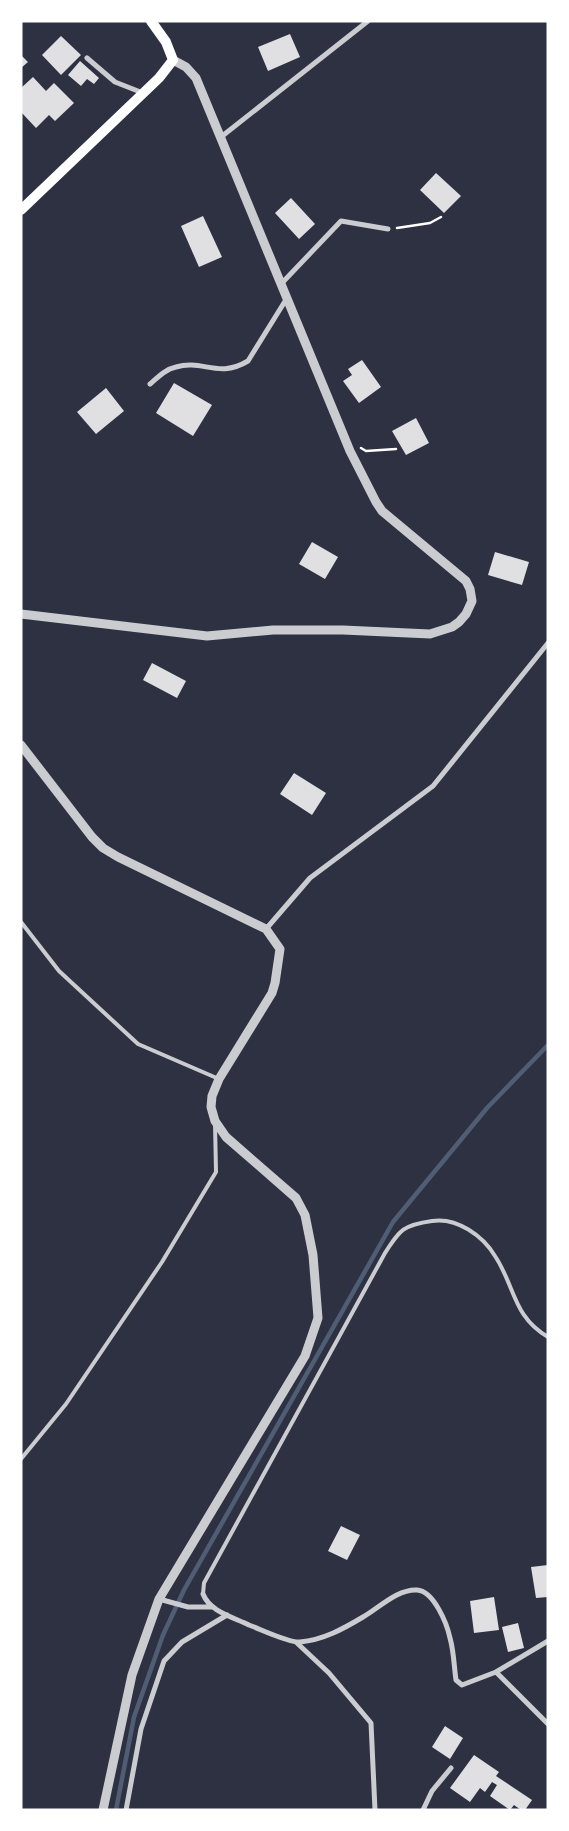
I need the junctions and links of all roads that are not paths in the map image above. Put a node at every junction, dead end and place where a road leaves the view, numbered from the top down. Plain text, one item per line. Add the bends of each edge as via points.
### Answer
1 (151, 21) edge
2 (368, 21) edge
3 (86, 58) dead end
4 (173, 60) junction
5 (143, 94) junction
6 (221, 137) junction
7 (21, 210) edge
8 (388, 230) road end
9 (282, 283) junction
10 (288, 296) junction
11 (150, 384) dead end
12 (21, 614) edge
13 (548, 643) edge
14 (21, 744) edge
15 (21, 922) edge
16 (266, 929) junction
17 (219, 1078) junction
18 (215, 1121) junction
19 (548, 1338) edge
20 (21, 1458) edge
21 (204, 1594) joint
22 (159, 1599) junction
23 (213, 1608) junction
24 (227, 1615) junction
25 (548, 1641) edge
26 (297, 1643) junction
27 (496, 1672) junction
28 (548, 1724) edge
29 (450, 1768) dead end
30 (103, 1810) edge
31 (126, 1810) edge
32 (375, 1810) edge
33 (423, 1810) edge

1 - 4 main road via 166,42
2 - 6 street
3 - 5 street via 115,82
4 - 5 main road
4 - 6 street via 196,78
5 - 7 main road
6 - 9 street
8 - 9 street via 341,221
9 - 10 street
10 - 11 street via 248,361 226,370 178,366
10 - 12 street via 350,451 376,502 382,511 466,581 472,601 460,622 430,634 273,630 207,636
13 - 16 street via 433,786 310,878
14 - 16 street via 103,848
15 - 17 lane via 59,971 138,1044
16 - 17 street via 280,949 272,993
17 - 18 street via 212,1096
18 - 20 lane via 216,1172 162,1262 72,1396
18 - 22 street via 226,1137 296,1198 305,1215 318,1318 305,1356
19 - 21 lane via 536,1330 520,1310 496,1256 482,1240 461,1225 435,1220 415,1224 399,1232 204,1583
21 - 23 street
22 - 23 street via 188,1607
22 - 30 street via 132,1675
23 - 24 street
24 - 26 street
24 - 31 street via 182,1642 164,1661 141,1729
25 - 27 street
26 - 27 street via 325,1637 401,1593 418,1590 436,1604 450,1638 456,1680 462,1685
26 - 32 street via 330,1673 372,1723
27 - 28 street
29 - 33 street via 432,1791

